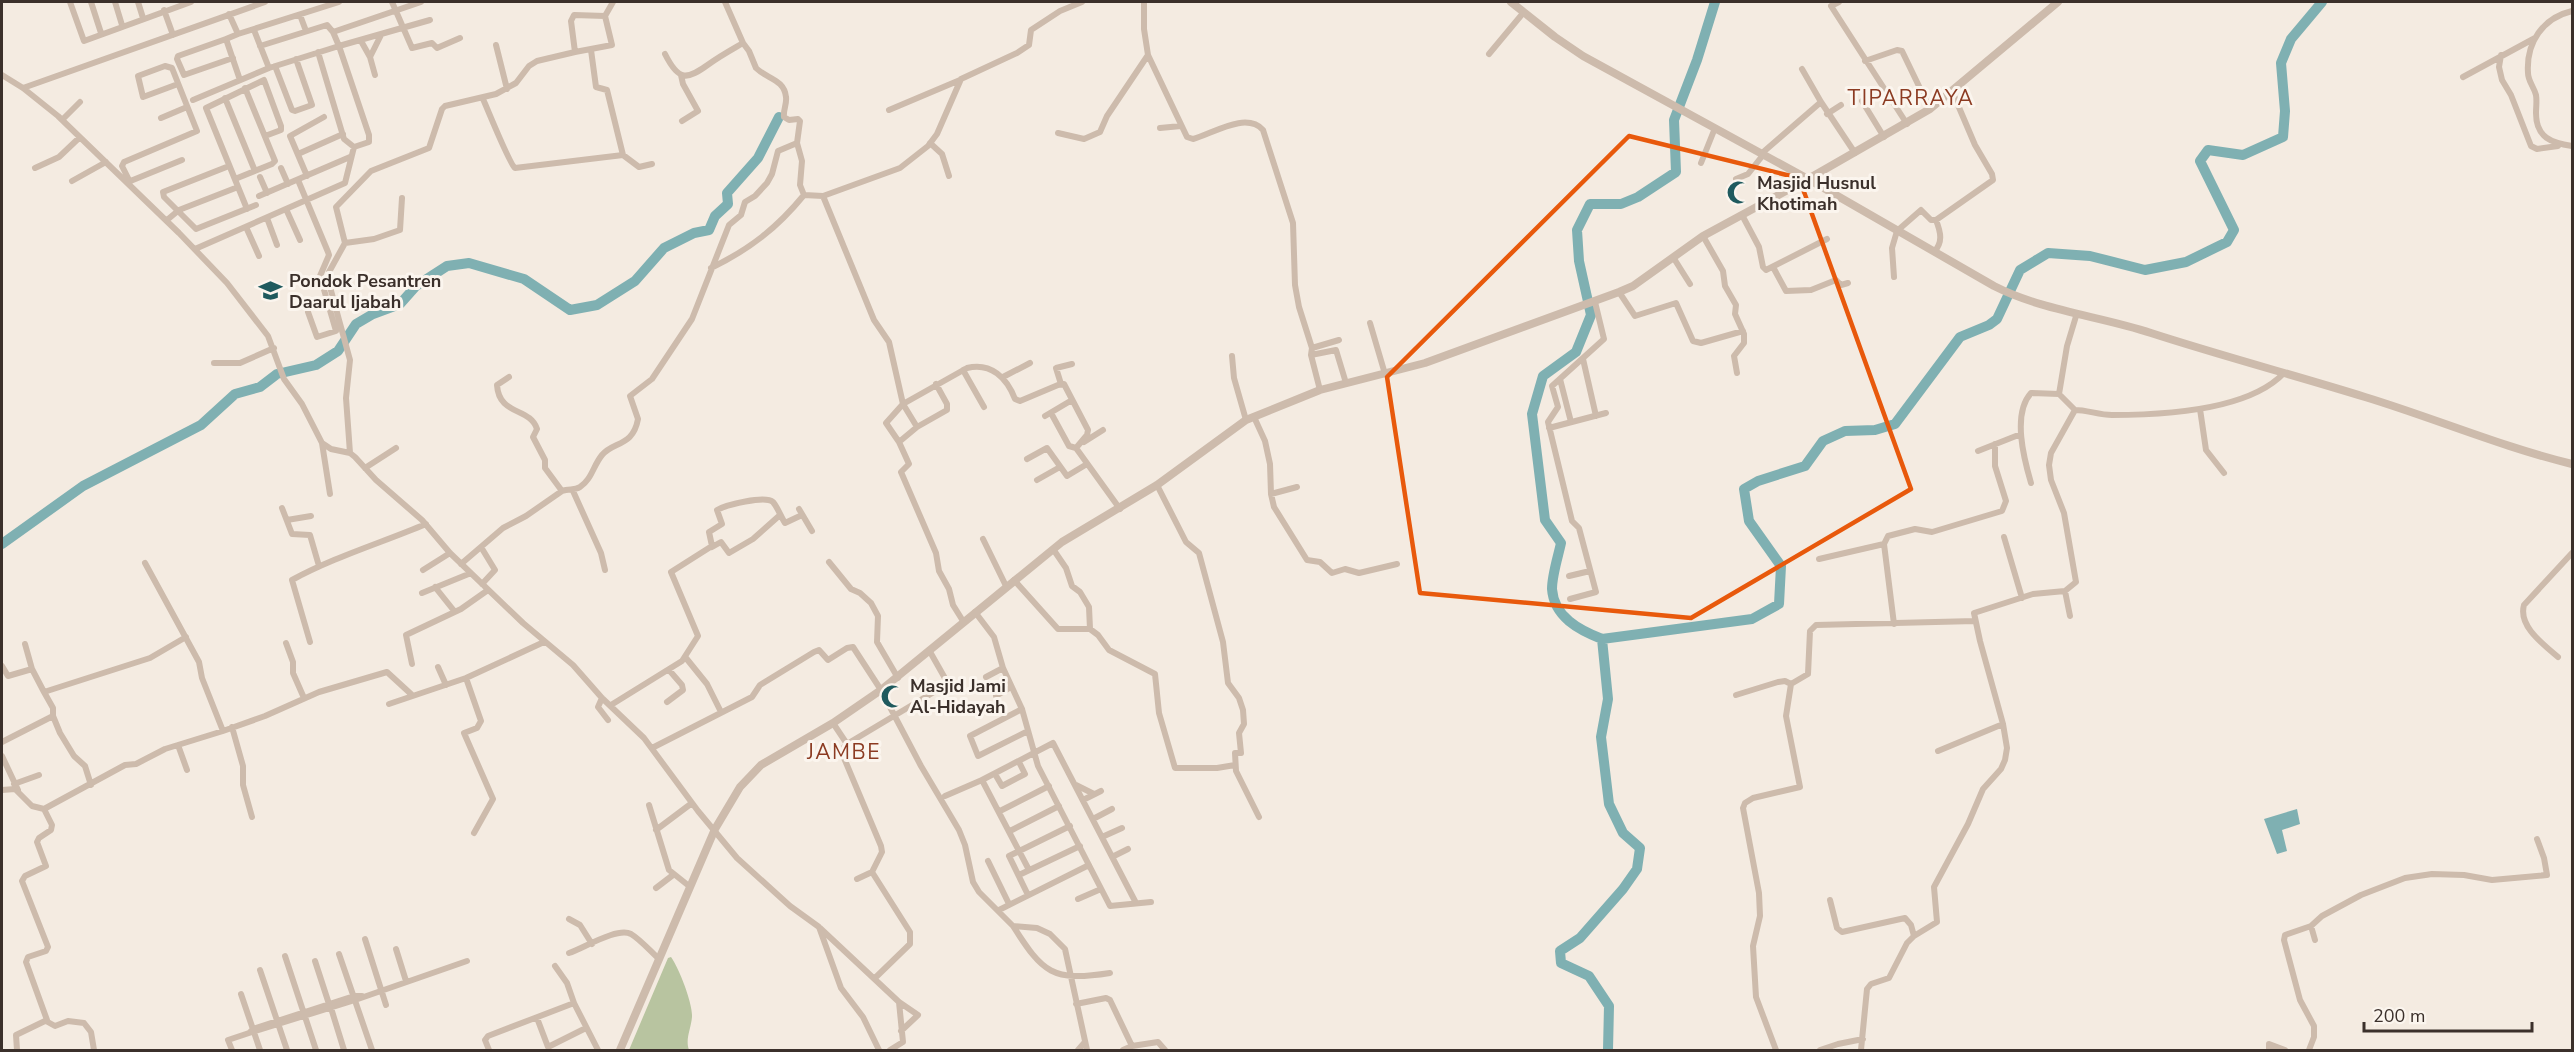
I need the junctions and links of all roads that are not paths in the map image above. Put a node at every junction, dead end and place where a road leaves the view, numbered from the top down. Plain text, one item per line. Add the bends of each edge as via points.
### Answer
1 (70, 2) edge
2 (91, 2) edge
3 (115, 2) edge
4 (138, 2) edge
5 (186, 2) edge
6 (265, 2) edge
7 (339, 2) edge
8 (392, 2) edge
9 (421, 2) edge
10 (613, 2) edge
11 (725, 2) edge
12 (1082, 2) edge
13 (1144, 2) edge
14 (1510, 2) edge
15 (1839, 2) edge
16 (2058, 2) edge
17 (1829, 4) edge
18 (164, 10) junction
19 (396, 10) junction
20 (2572, 11) edge
21 (1524, 12) junction
22 (229, 14) junction
23 (300, 15) junction
24 (605, 16) junction
25 (143, 18) junction
26 (430, 20) dead end
27 (122, 25) junction
28 (404, 28) junction
29 (254, 30) junction
30 (306, 31) junction
31 (333, 32) junction
32 (100, 33) junction
33 (173, 34) junction
34 (237, 34) junction
35 (381, 35) junction
36 (460, 38) dead end
37 (2535, 38) junction
38 (226, 39) junction
39 (361, 41) junction
40 (742, 43) junction
41 (496, 45) dead end
42 (260, 46) junction
43 (339, 46) junction
44 (591, 50) junction
45 (318, 52) junction
46 (575, 52) junction
47 (665, 54) dead end
48 (1489, 54) dead end
49 (1148, 55) junction
50 (2501, 55) junction
51 (370, 57) junction
52 (233, 58) junction
53 (296, 59) junction
54 (1865, 61) junction
55 (272, 67) junction
56 (1802, 69) dead end
57 (2, 75) edge
58 (375, 75) dead end
59 (681, 75) junction
60 (2463, 77) dead end
61 (961, 79) junction
62 (240, 80) junction
63 (178, 84) junction
64 (23, 88) junction
65 (244, 88) junction
66 (507, 89) junction
67 (1952, 92) junction
68 (225, 98) junction
69 (483, 99) junction
70 (193, 100) dead end
71 (1862, 100) dead end
72 (80, 102) dead end
73 (1821, 102) junction
74 (1841, 105) dead end
75 (186, 107) junction
76 (1930, 109) junction
77 (889, 110) dead end
78 (1827, 114) junction
79 (324, 117) dead end
80 (161, 118) dead end
81 (62, 120) junction
82 (682, 121) dead end
83 (1907, 124) junction
84 (1181, 126) junction
85 (1160, 128) dead end
86 (1715, 128) junction
87 (1058, 133) dead end
88 (343, 134) junction
89 (265, 136) junction
90 (1884, 137) junction
91 (79, 138) junction
92 (797, 143) junction
93 (930, 143) junction
94 (2561, 145) junction
95 (2572, 146) edge
96 (354, 147) junction
97 (1855, 153) junction
98 (298, 154) junction
99 (1762, 154) junction
100 (623, 155) junction
101 (350, 157) junction
102 (182, 160) dead end
103 (106, 162) junction
104 (1701, 163) dead end
105 (652, 164) dead end
106 (229, 166) junction
107 (35, 168) dead end
108 (281, 168) dead end
109 (255, 171) junction
110 (307, 176) junction
111 (949, 176) dead end
112 (260, 177) dead end
113 (234, 179) junction
114 (1736, 179) dead end
115 (1808, 179) junction
116 (298, 180) junction
117 (72, 181) dead end
118 (129, 182) junction
119 (288, 184) junction
120 (238, 187) junction
121 (267, 193) junction
122 (804, 195) junction
123 (259, 196) dead end
124 (823, 196) junction
125 (402, 198) dead end
126 (307, 200) junction
127 (256, 205) dead end
128 (247, 209) junction
129 (286, 209) junction
130 (179, 210) junction
131 (1742, 215) junction
132 (267, 218) junction
133 (167, 220) junction
134 (1936, 220) junction
135 (246, 227) junction
136 (1897, 231) junction
137 (1703, 236) junction
138 (1827, 239) dead end
139 (300, 240) dead end
140 (345, 243) junction
141 (277, 245) dead end
142 (195, 249) junction
143 (1934, 252) junction
144 (259, 256) dead end
145 (1673, 257) junction
146 (1773, 267) junction
147 (711, 268) junction
148 (1894, 277) dead end
149 (1848, 283) dead end
150 (1690, 284) dead end
151 (1620, 292) junction
152 (1593, 302) junction
153 (308, 312) dead end
154 (2077, 313) junction
155 (1370, 323) dead end
156 (1743, 331) junction
157 (1339, 340) dead end
158 (274, 348) junction
159 (1312, 351) junction
160 (1232, 356) dead end
161 (1582, 359) junction
162 (214, 363) dead end
163 (1030, 363) dead end
164 (1072, 364) dead end
165 (963, 370) junction
166 (1737, 373) dead end
167 (2284, 373) junction
168 (1385, 374) junction
169 (509, 377) dead end
170 (1003, 378) junction
171 (1560, 378) junction
172 (1346, 383) junction
173 (936, 384) junction
174 (1061, 384) junction
175 (1320, 390) junction
176 (2059, 394) junction
177 (1072, 400) junction
178 (903, 404) junction
179 (984, 407) dead end
180 (2200, 409) junction
181 (2075, 410) junction
182 (1606, 413) dead end
183 (1596, 416) junction
184 (1254, 417) junction
185 (1246, 420) junction
186 (1571, 423) junction
187 (917, 427) junction
188 (1549, 428) junction
189 (1103, 430) dead end
190 (2021, 434) junction
191 (898, 442) junction
192 (322, 443) junction
193 (1995, 444) junction
194 (396, 448) dead end
195 (1076, 448) junction
196 (1978, 451) dead end
197 (350, 453) junction
198 (1027, 459) dead end
199 (1087, 464) junction
200 (2572, 464) edge
201 (1060, 467) junction
202 (365, 468) junction
203 (2224, 473) dead end
204 (1037, 480) dead end
205 (2031, 483) dead end
206 (1157, 484) junction
207 (1297, 487) dead end
208 (562, 491) junction
209 (573, 491) junction
210 (330, 494) dead end
211 (1271, 494) junction
212 (282, 508) dead end
213 (1120, 509) junction
214 (780, 515) junction
215 (311, 516) dead end
216 (287, 520) junction
217 (426, 524) junction
218 (812, 531) dead end
219 (2004, 537) dead end
220 (983, 539) dead end
221 (1884, 543) junction
222 (481, 547) junction
223 (712, 547) junction
224 (1053, 549) junction
225 (450, 553) junction
226 (2572, 553) edge
227 (1819, 559) dead end
228 (829, 562) dead end
229 (145, 563) dead end
230 (461, 564) junction
231 (1397, 564) dead end
232 (320, 566) junction
233 (423, 570) dead end
234 (605, 570) dead end
235 (1590, 571) junction
236 (471, 573) junction
237 (1569, 576) dead end
238 (1014, 580) junction
239 (482, 584) junction
240 (1006, 586) junction
241 (435, 587) junction
242 (488, 590) junction
243 (2065, 591) junction
244 (422, 592) dead end
245 (2022, 598) junction
246 (1570, 599) dead end
247 (455, 612) junction
248 (975, 612) junction
249 (2070, 616) dead end
250 (963, 621) junction
251 (1975, 621) junction
252 (1894, 624) junction
253 (1090, 629) junction
254 (186, 637) junction
255 (310, 642) dead end
256 (544, 642) junction
257 (286, 643) dead end
258 (25, 644) dead end
259 (929, 650) junction
260 (2558, 657) dead end
261 (686, 658) junction
262 (412, 664) dead end
263 (2, 666) edge
264 (438, 667) dead end
265 (1003, 668) junction
266 (32, 669) junction
267 (669, 670) junction
268 (986, 677) dead end
269 (466, 678) junction
270 (898, 678) junction
271 (1791, 684) junction
272 (446, 685) junction
273 (1011, 687) junction
274 (881, 690) junction
275 (44, 692) junction
276 (411, 694) junction
277 (1736, 695) dead end
278 (996, 696) dead end
279 (304, 698) junction
280 (602, 698) junction
281 (667, 702) dead end
282 (389, 704) dead end
283 (611, 705) junction
284 (1022, 709) junction
285 (721, 712) junction
286 (53, 716) junction
287 (894, 716) junction
288 (608, 720) dead end
289 (833, 723) junction
290 (2003, 724) junction
291 (232, 727) junction
292 (223, 731) junction
293 (1028, 731) junction
294 (2, 742) edge
295 (846, 744) junction
296 (177, 745) junction
297 (652, 748) junction
298 (1938, 751) dead end
299 (1033, 754) junction
300 (2, 756) edge
301 (1019, 762) junction
302 (1235, 765) junction
303 (187, 770) dead end
304 (995, 774) junction
305 (39, 775) dead end
306 (982, 780) junction
307 (92, 785) junction
308 (1075, 785) junction
309 (1049, 786) junction
310 (16, 787) junction
311 (2, 790) edge
312 (1101, 791) dead end
313 (1094, 794) junction
314 (945, 796) dead end
315 (1083, 800) junction
316 (692, 803) junction
317 (649, 805) dead end
318 (1059, 806) junction
319 (44, 809) junction
320 (1112, 809) dead end
321 (1000, 812) junction
322 (252, 817) dead end
323 (1259, 817) dead end
324 (1093, 819) junction
325 (1070, 826) junction
326 (1122, 828) dead end
327 (715, 829) junction
328 (656, 830) junction
329 (1010, 831) junction
330 (474, 833) dead end
331 (1102, 837) junction
332 (2536, 838) dead end
333 (1080, 846) junction
334 (1128, 849) dead end
335 (1020, 850) junction
336 (1113, 857) junction
337 (988, 861) dead end
338 (1089, 865) junction
339 (1029, 870) junction
340 (872, 873) junction
341 (673, 875) junction
342 (1019, 875) junction
343 (857, 879) dead end
344 (689, 886) junction
345 (656, 888) dead end
346 (1101, 889) junction
347 (1029, 895) junction
348 (1078, 899) dead end
349 (1830, 900) dead end
350 (1151, 902) dead end
351 (1136, 903) junction
352 (1009, 904) junction
353 (999, 910) junction
354 (569, 920) dead end
355 (1013, 926) junction
356 (2311, 926) junction
357 (819, 927) junction
358 (1914, 936) junction
359 (364, 939) dead end
360 (2315, 940) dead end
361 (592, 944) junction
362 (396, 949) dead end
363 (569, 953) dead end
364 (339, 954) dead end
365 (285, 956) dead end
366 (659, 960) junction
367 (315, 961) dead end
368 (467, 961) dead end
369 (555, 966) dead end
370 (260, 970) dead end
371 (1110, 973) dead end
372 (1072, 977) junction
373 (875, 978) junction
374 (406, 981) junction
375 (381, 990) junction
376 (241, 994) dead end
377 (354, 998) junction
378 (899, 1002) junction
379 (574, 1003) junction
380 (1076, 1004) junction
381 (386, 1005) dead end
382 (330, 1006) junction
383 (304, 1014) junction
384 (537, 1018) junction
385 (46, 1022) junction
386 (278, 1023) junction
387 (586, 1028) junction
388 (901, 1031) junction
389 (252, 1032) junction
390 (1863, 1040) junction
391 (1085, 1042) junction
392 (1132, 1046) junction
393 (17, 1050) edge
394 (94, 1050) edge
395 (232, 1050) edge
396 (260, 1050) edge
397 (287, 1050) edge
398 (316, 1050) edge
399 (344, 1050) edge
400 (372, 1050) edge
401 (489, 1050) edge
402 (598, 1050) edge
403 (620, 1050) edge
404 (879, 1050) edge
405 (890, 1050) edge
406 (1078, 1050) edge
407 (1087, 1050) edge
408 (1123, 1050) edge
409 (1165, 1050) edge
410 (1776, 1050) edge
411 (1820, 1050) edge
412 (1861, 1050) edge
413 (2269, 1050) edge
414 (2285, 1050) edge
415 (2309, 1050) edge

1 - 32 street via 84,40
2 - 32 street
3 - 27 street
4 - 25 street
5 - 18 street
6 - 22 street
7 - 23 street
8 - 19 street
9 - 19 street
10 - 24 street
11 - 40 street
12 - 61 street via 1031,30 1029,45 1017,53
13 - 49 street
14 - 21 street
15 - 17 street
16 - 67 street
17 - 54 street
18 - 25 street
18 - 33 street
19 - 28 street
19 - 31 street
20 - 37 street via 2556,15
21 - 48 street
21 - 86 street via 1583,56
22 - 33 street
22 - 34 street
23 - 29 street
23 - 30 street
24 - 44 street via 612,45
24 - 46 street via 574,15 571,21
25 - 27 street
26 - 28 street
27 - 32 street
28 - 35 street
28 - 36 street via 414,49 432,44 437,48
29 - 34 street
29 - 42 street
30 - 31 street via 327,25
30 - 42 street
31 - 43 street
33 - 64 street
34 - 38 street
35 - 39 street
35 - 51 street
37 - 50 street
37 - 94 street via 2528,71 2536,96 2536,120 2549,141
38 - 52 street
38 - 52 street via 178,56 182,74
39 - 43 street
39 - 51 street
40 - 59 street via 693,76
40 - 92 street via 756,68 783,86 787,101 784,117 800,121
41 - 66 street
42 - 55 street
43 - 45 street
43 - 96 street via 369,135 369,142
44 - 46 street
44 - 100 street via 596,87 607,90
45 - 53 street
45 - 88 street
46 - 66 street via 532,64
47 - 59 street
49 - 84 street
49 - 87 street via 1100,132 1084,139
50 - 60 street
50 - 94 street via 2502,80 2531,146 2537,149
51 - 58 street
52 - 62 street
53 - 55 street
53 - 55 street via 312,103 303,109 292,110
54 - 76 street via 1902,51
54 - 83 street
55 - 62 street
56 - 73 street
57 - 64 street
59 - 82 street via 698,111
61 - 77 street
61 - 93 street
62 - 70 street
63 - 63 street via 171,68 165,66 138,76 137,81 143,97
63 - 75 street
64 - 81 street
65 - 68 street
65 - 89 street
65 - 89 street via 264,80 281,126 281,130
66 - 69 street
67 - 76 street
67 - 134 street via 1993,177
68 - 106 street via 206,108
68 - 109 street
69 - 100 street via 515,168
69 - 140 street via 445,106 429,148 381,166 359,182 336,207
71 - 90 street
72 - 81 street
73 - 78 street
73 - 99 street
74 - 78 street
75 - 80 street
75 - 118 street via 196,131 124,162
76 - 83 street
78 - 97 street
79 - 98 street via 290,134
81 - 91 street
83 - 90 street
84 - 85 street
84 - 159 street via 1187,137 1193,139 1241,123 1253,123 1263,130 1293,223 1295,285
86 - 99 street
86 - 104 street
88 - 96 street
88 - 98 street
89 - 109 street via 275,161
90 - 97 street
91 - 103 street
91 - 107 street via 59,157
92 - 122 street
92 - 147 street via 778,151 772,174 729,225
93 - 111 street via 942,154
93 - 124 street via 900,168
94 - 95 street
96 - 101 street
97 - 115 street
98 - 110 street
99 - 114 street via 1748,174
99 - 115 street
100 - 105 street via 639,167
101 - 110 street
101 - 126 street via 345,183
102 - 118 street
103 - 117 street
103 - 118 street
106 - 113 street
106 - 130 street via 163,192
108 - 119 street
109 - 113 street
110 - 116 street
112 - 121 street
113 - 120 street
115 - 131 street
115 - 136 street
116 - 119 street
116 - 126 street
118 - 133 street
119 - 121 street
120 - 128 street
120 - 130 street
121 - 123 street
122 - 124 street
122 - 147 street via 781,223
124 - 178 street via 874,320 889,342
125 - 140 street via 400,230
126 - 129 street
126 - 153 street via 329,255 320,276 336,331 316,337
127 - 128 street
128 - 130 street via 196,229
129 - 132 street
129 - 139 street
130 - 133 street
131 - 137 street
131 - 146 street via 1759,247 1764,270
132 - 135 street
132 - 141 street
133 - 142 street
134 - 136 street via 1921,210
134 - 143 street via 1941,243
135 - 142 street
135 - 144 street
136 - 143 street
136 - 148 street via 1892,248
137 - 145 street
137 - 156 street via 1723,271
138 - 146 street
140 - 197 street via 328,272 348,349
142 - 158 street via 260,323
143 - 154 street via 2020,298
145 - 150 street
145 - 151 street
146 - 149 street via 1786,291 1811,290 1836,280 1841,285
147 - 209 street via 688,327 652,379 630,396 638,419 629,438 603,454 590,478
151 - 152 street
151 - 156 street via 1635,316 1676,303 1693,341 1701,344
152 - 161 street via 1604,339
152 - 168 street
154 - 167 street
154 - 176 street
155 - 168 street
156 - 166 street via 1744,343 1734,356
157 - 159 street
158 - 162 street via 240,363
158 - 192 street via 284,378
159 - 172 street via 1336,350
159 - 175 street
160 - 185 street
161 - 171 street
161 - 183 street
163 - 170 street
164 - 174 street via 1056,368
165 - 170 street via 984,367
165 - 173 street
165 - 179 street
167 - 180 street via 2264,391
167 - 200 street
168 - 172 street
169 - 208 street via 497,385 501,396 510,409 530,416 535,423 537,430 532,437 545,460 545,468
170 - 174 street via 1020,401
171 - 186 street
171 - 188 street via 1552,386 1558,407 1548,422
172 - 175 street
173 - 178 street
173 - 187 street via 947,410
174 - 177 street
175 - 184 street
176 - 181 street
176 - 190 street via 2031,393
177 - 195 street via 1088,430
177 - 195 street via 1048,414 1069,446
178 - 187 street
178 - 191 street via 886,423
180 - 181 street via 2109,415
180 - 203 street via 2206,450
181 - 243 street via 2051,453 2049,465 2064,513 2077,579
182 - 183 street
183 - 186 street
184 - 185 street
184 - 211 street via 1265,441
185 - 206 street
186 - 188 street
187 - 191 street
188 - 235 street via 1572,521 1580,528
189 - 195 street
190 - 193 street
190 - 205 street
191 - 250 street via 909,462 902,473 936,553 939,571
192 - 197 street
192 - 210 street
193 - 196 street
193 - 221 street via 1995,466 2006,501 2002,510 1932,532 1892,533
194 - 202 street
195 - 199 street
197 - 202 street
198 - 201 street via 1047,448
199 - 201 street via 1067,476
199 - 213 street
201 - 204 street
202 - 217 street
206 - 213 street
206 - 302 street via 1186,542 1199,553 1223,642 1228,682 1243,710 1241,753 1235,753
207 - 211 street
208 - 209 street
208 - 222 street via 503,528
209 - 234 street via 602,553
211 - 231 street via 1274,507 1308,561 1320,562 1332,573 1345,568 1359,573
212 - 216 street
213 - 224 street
214 - 218 street via 786,524 801,512
214 - 223 street via 753,539 729,553 721,542
214 - 223 street via 768,500 739,502 718,509 722,524 709,532
215 - 216 street
216 - 232 street via 293,535 310,535
217 - 225 street
217 - 232 street
219 - 245 street
220 - 240 street
221 - 227 street
221 - 252 street
222 - 230 street
222 - 239 street via 495,570
223 - 261 street via 671,572 699,634
224 - 238 street
224 - 253 street via 1072,586 1089,607
225 - 230 street
225 - 233 street
226 - 260 street via 2522,612 2523,621
228 - 270 street via 851,589 871,603 878,616 877,642
229 - 254 street
230 - 236 street
232 - 255 street via 291,582
235 - 237 street
235 - 246 street via 1596,592
236 - 239 street
236 - 241 street
238 - 240 street
238 - 253 street via 1058,629
239 - 242 street
240 - 248 street
241 - 244 street
241 - 247 street
242 - 247 street
242 - 256 street
243 - 245 street
243 - 249 street
245 - 251 street via 1977,611
247 - 262 street via 405,636
248 - 250 street
248 - 265 street via 994,637
250 - 259 street
251 - 252 street
251 - 290 street
252 - 271 street via 1812,627 1808,674
253 - 302 street via 1109,650 1155,674 1159,713 1174,768
254 - 275 street via 150,658
254 - 292 street via 200,664
256 - 269 street
256 - 280 street via 573,665
257 - 279 street
258 - 266 street
259 - 270 street
259 - 287 street via 944,672 946,683
261 - 267 street
261 - 285 street via 704,679
263 - 266 street via 8,676
264 - 272 street
265 - 268 street
265 - 273 street
266 - 275 street
267 - 281 street via 683,690
267 - 283 street
269 - 272 street
269 - 330 street via 481,721 477,728 464,733 493,799
270 - 274 street
271 - 277 street via 1779,682
271 - 410 street via 1786,716 1800,787 1753,798 1743,808 1759,893 1760,916 1753,946 1756,997
272 - 276 street
273 - 278 street
273 - 284 street
274 - 285 street via 853,647 828,660 819,650 760,685 752,697
274 - 287 street
274 - 289 street
275 - 286 street
276 - 279 street via 387,672
276 - 282 street
279 - 291 street
280 - 283 street
280 - 288 street via 598,707
283 - 297 street
284 - 293 street
284 - 293 street via 970,736 978,756
285 - 297 street
286 - 294 street
286 - 307 street via 74,756 85,766
287 - 295 street
287 - 353 street via 959,830 979,892
289 - 295 street
289 - 327 street via 755,769
290 - 298 street
290 - 358 street via 2007,747 2003,765 1983,789 1934,887 1937,922
291 - 292 street
291 - 322 street
292 - 296 street
293 - 299 street
295 - 340 street via 844,758 881,846
296 - 303 street
296 - 307 street via 145,761 125,765
297 - 316 street
299 - 301 street
299 - 308 street via 1053,743
299 - 309 street
300 - 310 street
301 - 304 street
301 - 304 street via 1025,774 1002,786
302 - 323 street
304 - 306 street
305 - 310 street
306 - 314 street
306 - 321 street
307 - 319 street
308 - 313 street
308 - 315 street
309 - 318 street
309 - 321 street
310 - 311 street
310 - 319 street via 32,807
312 - 313 street
313 - 315 street
315 - 324 street
316 - 327 street
316 - 328 street
317 - 328 street
318 - 325 street
318 - 329 street
319 - 385 street via 51,830 37,842 46,866 22,881 48,947 28,957 26,962
320 - 324 street
321 - 329 street
324 - 331 street
325 - 333 street
325 - 335 street
326 - 331 street
327 - 344 street
327 - 357 street via 737,858
328 - 341 street
329 - 335 street
331 - 336 street
332 - 356 street via 2547,875 2492,880 2432,874 2405,878 2361,894
333 - 338 street
333 - 339 street
334 - 336 street
335 - 339 street
335 - 342 street via 1009,856
336 - 351 street
337 - 352 street
338 - 346 street
338 - 347 street
339 - 342 street
340 - 343 street
340 - 373 street via 911,939
341 - 344 street
341 - 345 street
342 - 347 street
344 - 366 street
346 - 348 street
346 - 351 street via 1110,906
347 - 352 street
349 - 358 street via 1839,931 1905,918
350 - 351 street
352 - 353 street
353 - 355 street
354 - 361 street via 580,925
355 - 372 street via 1042,966
355 - 372 street via 1037,928 1050,934 1065,949
356 - 360 street
356 - 415 street via 2285,934 2284,938 2300,1000 2314,1026
357 - 373 street
357 - 404 street via 842,988 863,1017
358 - 390 street via 1889,978 1867,989
359 - 375 street
361 - 363 street
361 - 366 street via 626,933
362 - 374 street
364 - 377 street
365 - 383 street
366 - 403 street
367 - 382 street
368 - 374 street
369 - 379 street
370 - 386 street
371 - 372 street
372 - 380 street
373 - 378 street
374 - 375 street
375 - 377 street
375 - 381 street
376 - 389 street
377 - 382 street
377 - 400 street
378 - 388 street
378 - 388 street via 918,1015
379 - 384 street
379 - 387 street
380 - 391 street
380 - 392 street via 1110,1000
382 - 383 street
382 - 399 street
383 - 386 street
383 - 398 street
384 - 387 street via 548,1047
384 - 401 street via 488,1036 485,1040
385 - 393 street via 16,1035
385 - 394 street via 54,1026 84,1023 92,1032
386 - 389 street
386 - 397 street
387 - 402 street
388 - 405 street via 903,1042
389 - 395 street via 228,1040
389 - 396 street
390 - 411 street
390 - 412 street
391 - 406 street
391 - 407 street
392 - 408 street
392 - 409 street via 1158,1042
413 - 414 street via 2269,1044

